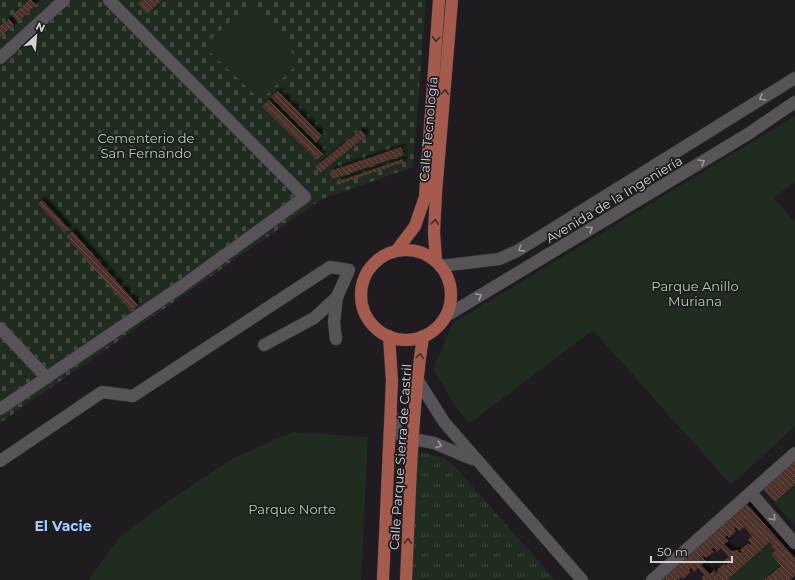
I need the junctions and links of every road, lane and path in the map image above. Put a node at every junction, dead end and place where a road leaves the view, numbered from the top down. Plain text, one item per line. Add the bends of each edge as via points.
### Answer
1 (64, 0) edge
2 (109, 0) edge
3 (439, 0) edge
4 (452, 0) edge
5 (0, 58) edge
6 (795, 78) edge
7 (795, 102) edge
8 (397, 250) junction
9 (439, 264) junction
10 (337, 297) junction
11 (446, 316) junction
12 (0, 328) edge
13 (389, 336) junction
14 (423, 336) junction
15 (336, 339) dead end
16 (264, 345) dead end
17 (46, 378) junction
18 (417, 379) junction
19 (0, 409) edge
20 (390, 411) junction
21 (412, 440) junction
22 (795, 453) edge
23 (0, 461) edge
24 (477, 461) junction
25 (751, 493) junction
26 (795, 543) edge
27 (383, 580) edge
28 (406, 580) edge
29 (582, 580) edge
30 (652, 580) edge

1 - 5 street
2 - 17 street via 305,197 182,286
3 -> 8 main road, Calle Tecnología via 425,197 414,226
9 -> 4 main road, Calle Tecnología via 434,232
6 -> 9 street, Avenida de la Ingeniería via 517,251 499,259
11 -> 7 street, Avenida de la Ingeniería via 748,134
8 - 9 main road via 418,251
8 - 13 main road via 375,261 362,282 362,307 369,320
9 - 11 main road via 450,282 451,300
10 - 15 street via 334,322
10 - 16 street via 314,318
10 - 23 street via 349,270 330,267 133,396 102,392
11 - 14 main road via 436,328
12 - 17 street
13 - 14 main road via 406,340
13 - 20 main road, Calle Parque Sierra de Castril via 392,380
18 -> 14 main road, Calle Parque Sierra de Castril
17 - 19 street
18 - 21 main road, Calle Parque Sierra de Castril
18 - 24 street via 444,422
20 - 21 street via 394,425 402,437
20 - 27 main road, Calle Parque Sierra de Castril
21 -> 24 street via 434,443
28 -> 21 main road, Calle Parque Sierra de Castril
22 - 25 street
24 - 29 street
25 -> 26 street
25 - 30 street

